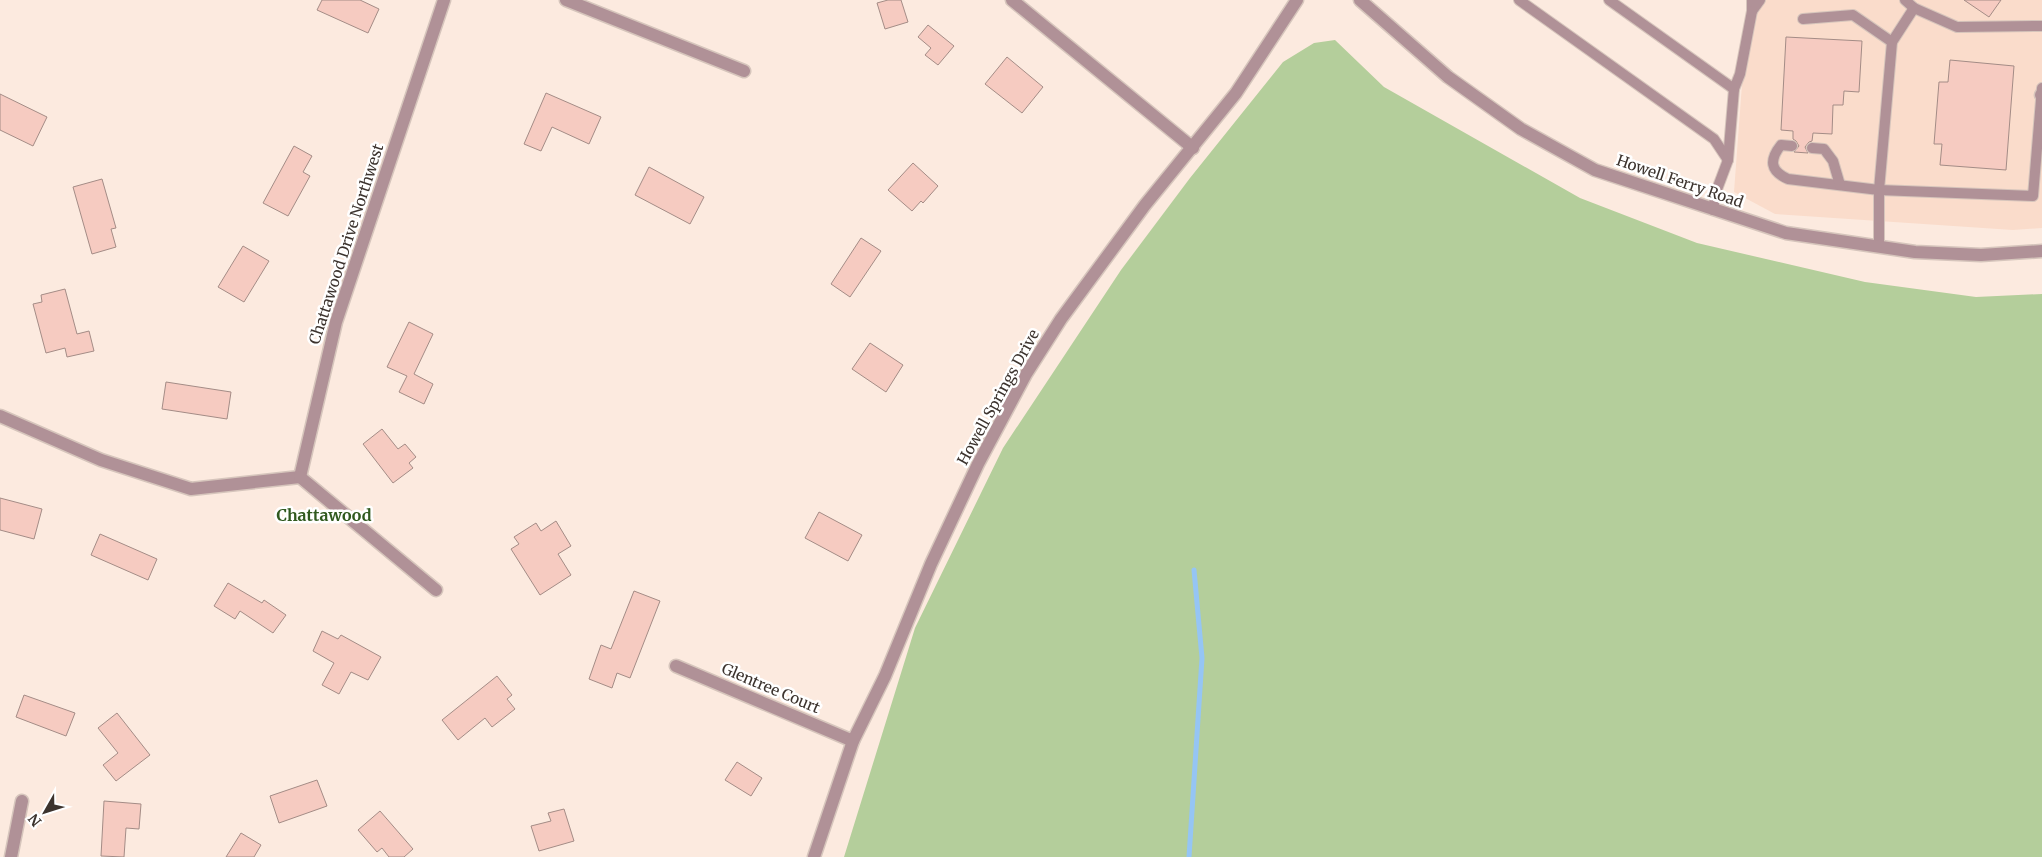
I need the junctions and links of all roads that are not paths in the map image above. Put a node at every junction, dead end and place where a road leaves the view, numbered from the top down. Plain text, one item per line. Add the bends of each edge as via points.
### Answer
1 (444, 0) edge
2 (566, 0) edge
3 (1012, 0) edge
4 (1297, 0) edge
5 (1360, 0) edge
6 (1519, 0) edge
7 (1609, 0) edge
8 (1760, 0) edge
9 (1905, 0) edge
10 (1752, 5) edge
11 (1914, 8) junction
12 (1803, 19) dead end
13 (2042, 26) edge
14 (1892, 42) junction
15 (744, 71) dead end
16 (1734, 88) junction
17 (2042, 88) edge
18 (2042, 95) edge
19 (1792, 146) dead end
20 (1193, 148) junction
21 (1812, 148) dead end
22 (1728, 160) junction
23 (1840, 185) junction
24 (1879, 190) junction
25 (1713, 210) junction
26 (1878, 247) junction
27 (2042, 251) edge
28 (0, 416) edge
29 (300, 477) junction
30 (436, 590) dead end
31 (676, 666) dead end
32 (853, 740) junction
33 (22, 801) dead end
34 (11, 857) edge
35 (814, 857) edge

1 - 29 street, Chattawood Drive Northwest via 336,322
2 - 15 street
3 - 20 street
4 - 20 street, Howell Springs Drive via 1236,93
5 - 25 street, Howell Ferry Road via 1448,77 1521,129 1595,170
6 - 22 lane via 1714,139
7 - 16 lane
8 - 10 lane
9 - 11 lane
10 - 16 lane via 1740,74
11 - 13 lane via 1957,27
11 - 14 lane
12 - 14 lane via 1853,14
14 - 24 lane
16 - 22 lane
17 - 18 lane
18 - 24 lane via 2034,196
19 - 23 lane via 1781,145 1775,153 1772,160 1779,175
20 - 32 street, Howell Springs Drive via 1145,205 1067,311 1026,374 978,464
21 - 23 lane via 1824,148 1833,161
22 - 25 lane
23 - 24 lane
24 - 26 lane
25 - 26 street, Howell Ferry Road via 1786,233
26 - 27 street, Howell Ferry Road via 1981,255
28 - 29 street via 101,460 191,489
29 - 30 street
31 - 32 street, Glentree Court
32 - 35 street, Howell Springs Drive
33 - 34 street

